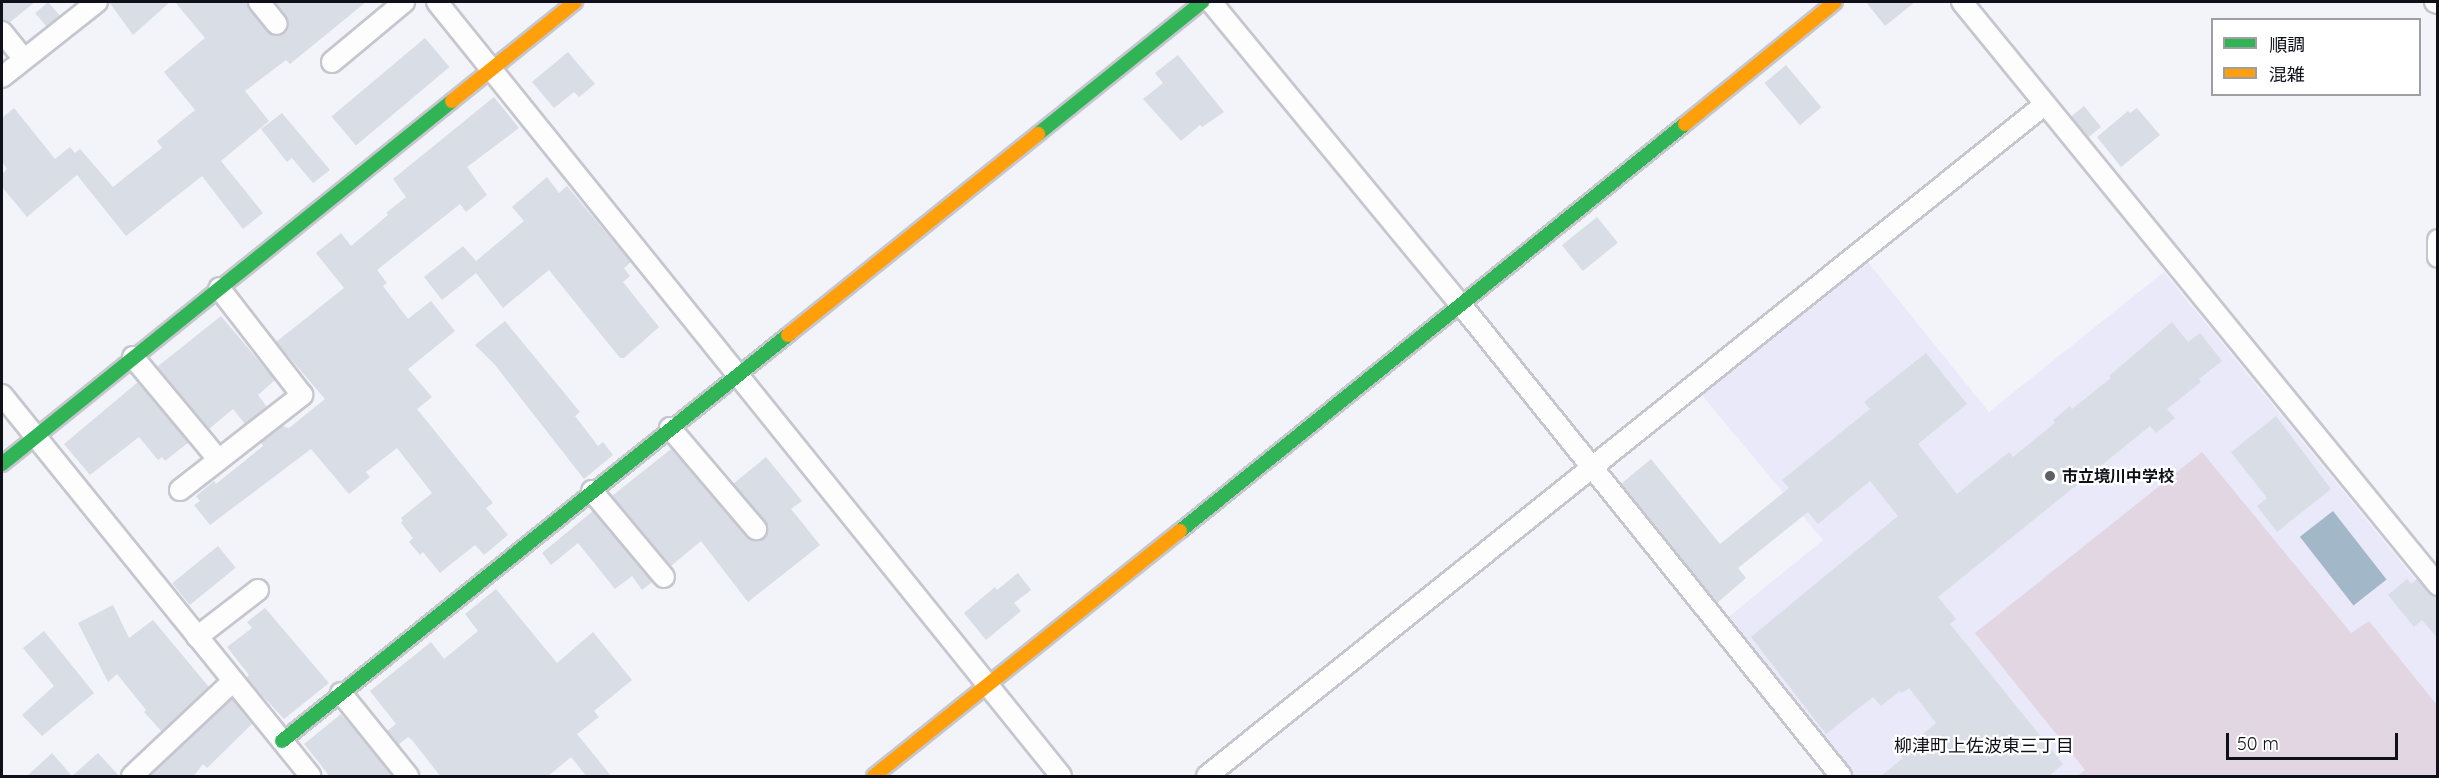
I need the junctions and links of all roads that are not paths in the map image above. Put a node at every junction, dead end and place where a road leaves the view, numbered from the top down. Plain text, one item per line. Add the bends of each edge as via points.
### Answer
1 (97, 2) edge
2 (259, 2) edge
3 (404, 2) edge
4 (436, 2) edge
5 (575, 2) edge
6 (1202, 2) edge
7 (1212, 2) edge
8 (1835, 2) edge
9 (1962, 2) edge
10 (277, 24) dead end
11 (2, 32) edge
12 (24, 59) junction
13 (332, 62) dead end
14 (490, 70) junction
15 (2, 77) edge
16 (2044, 105) junction
17 (2438, 240) edge
18 (2438, 257) edge
19 (219, 288) junction
20 (1462, 306) junction
21 (133, 357) junction
22 (738, 373) junction
23 (2, 395) edge
24 (670, 428) junction
25 (35, 437) junction
26 (218, 459) junction
27 (2, 464) edge
28 (1592, 468) junction
29 (180, 490) dead end
30 (592, 491) junction
31 (756, 528) dead end
32 (663, 577) dead end
33 (2438, 585) edge
34 (258, 590) dead end
35 (198, 637) junction
36 (233, 681) junction
37 (987, 685) junction
38 (341, 693) junction
39 (282, 741) junction
40 (132, 777) edge
41 (310, 777) edge
42 (408, 777) edge
43 (874, 777) edge
44 (1060, 777) edge
45 (1207, 777) edge
46 (1841, 777) edge

1 - 12 street
2 - 10 street
3 - 13 street
4 - 14 street
5 - 14 street
6 - 22 street
7 - 20 street
8 - 20 street
9 - 16 street
11 - 12 street
12 - 15 street
14 - 19 street
14 - 22 street
16 - 28 street
16 - 33 street
17 - 18 street
19 - 21 street
19 - 26 street via 302,395
20 - 28 street
20 - 37 street
21 - 25 street
21 - 26 street
22 - 24 street
22 - 37 street
23 - 25 street
24 - 30 street
24 - 31 street
25 - 27 street
25 - 35 street
26 - 29 street
28 - 45 street
28 - 46 street
30 - 32 street
30 - 38 street
34 - 35 street
35 - 36 street
36 - 39 street
36 - 40 street
37 - 43 street
37 - 44 street
38 - 39 street
38 - 42 street
39 - 41 street

